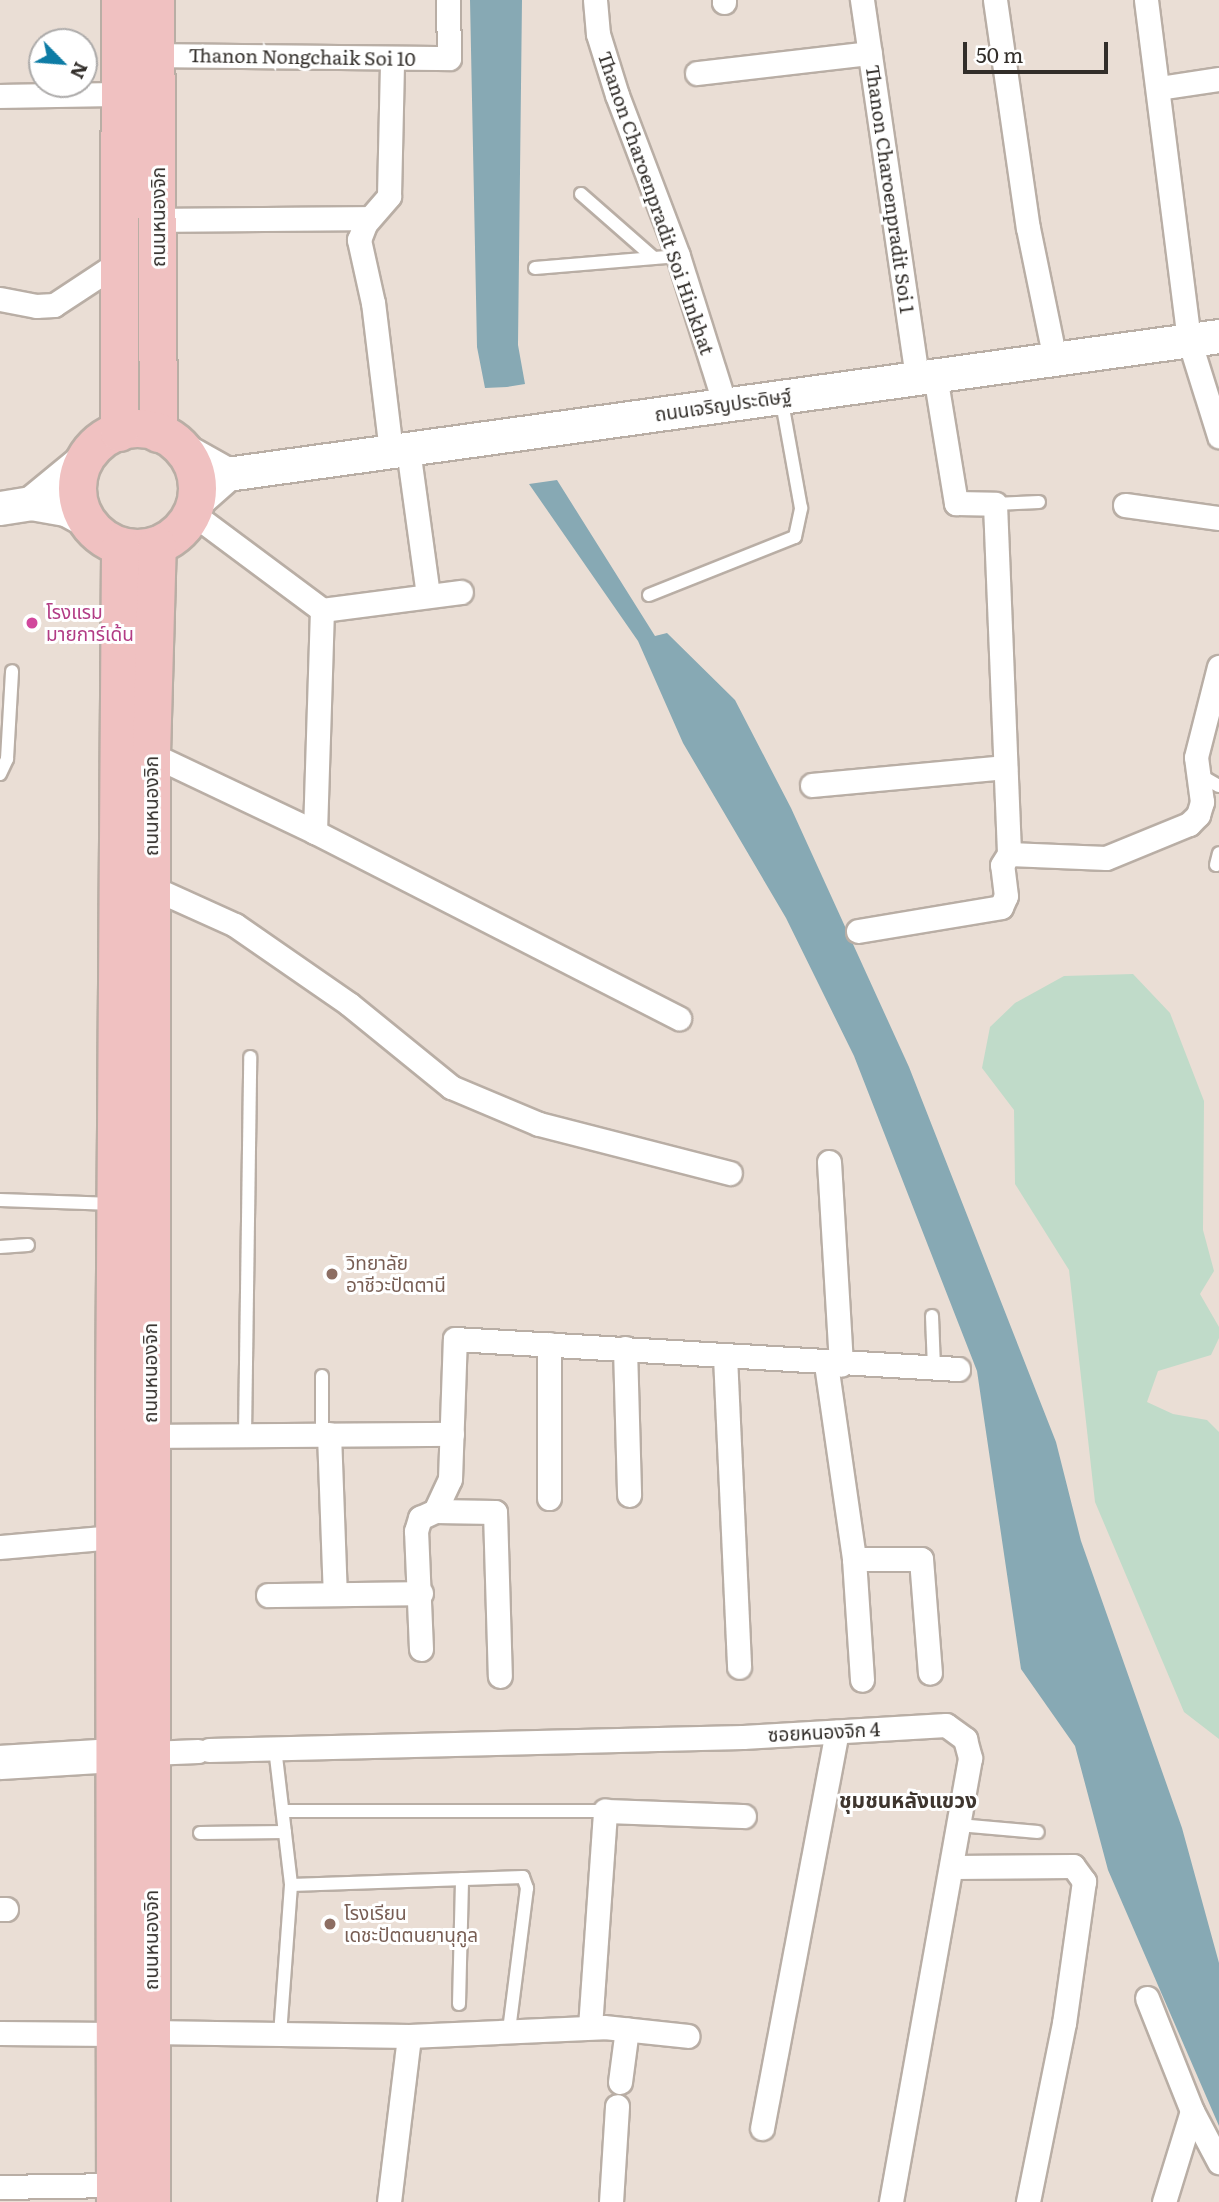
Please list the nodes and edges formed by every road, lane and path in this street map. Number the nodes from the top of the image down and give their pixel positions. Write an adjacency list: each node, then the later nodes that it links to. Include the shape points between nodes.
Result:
1 (120, 0): 14 (main road, ถนนหนองจิก)
2 (155, 0): 9 (main road, ถนนหนองจิก)
3 (448, 0): 10 (street, Thanon Nongchaik Soi 10, via 449,58)
4 (595, 0): 19 (street, Thanon Charoenpradit Soi Hinkhat, via 598,34 617,95)
5 (862, 0): 8 (street, Thanon Charoenpradit Soi 1)
6 (995, 0): 25 (street, via 1028,228)
7 (1146, 0): 13 (street)
8 (870, 53): 11 (street); 26 (street, Thanon Charoenpradit Soi 1)
9 (156, 55): 10 (street, Thanon Nongchaik Soi 10); 18 (main road, ถนนหนองจิก)
10 (392, 60): 17 (street, via 389,197)
11 (697, 73)
12 (1219, 79): 13 (street)
13 (1159, 88): 24 (street)
14 (119, 94): 15 (street); 21 (main road, ถนนหนองจิก)
15 (0, 96)
16 (581, 194): 20 (lane)
17 (369, 218): 18 (street); 32 (street, via 359,240)
18 (158, 220): 31 (main road, ถนนหนองจิก)
19 (678, 256): 20 (lane); 28 (street, Thanon Charoenpradit Soi Hinkhat)
20 (654, 258): 22 (lane)
21 (118, 263): 23 (street, via 54,305); 29 (main road, ถนนหนองจิก)
22 (535, 268)
23 (0, 299)
24 (1204, 338): 25 (main road, ถนนเจริญประดิษฐ์); 30 (street)
25 (1055, 359): 26 (main road, ถนนเจริญประดิษฐ์)
26 (926, 377): 27 (main road, ถนนเจริญประดิษฐ์); 37 (street, Thanon Charoenpradit Soi 1, via 956,503)
27 (780, 397): 28 (main road, ถนนเจริญประดิษฐ์); 46 (lane, via 801,508 795,537)
28 (725, 404): 32 (main road, ถนนเจริญประดิษฐ์)
29 (119, 432): 31 (main road, via 138,429); 33 (main road, via 93,447)
30 (1219, 436)
31 (170, 441): 34 (main road); 39 (main road, via 196,484)
32 (399, 450): 34 (main road, ถนนเจริญประดิษฐ์); 45 (street)
33 (87, 457): 36 (main road); 41 (main road, via 77,484)
34 (227, 474): 39 (main road)
35 (1039, 502): 37 (lane)
36 (15, 505): 41 (main road, via 66,509)
37 (995, 505): 51 (street)
38 (1125, 505): 40 (street)
39 (193, 508): 42 (main road, via 174,535); 47 (street)
40 (1219, 518)
41 (86, 520): 43 (main road, via 102,537)
42 (158, 545): 43 (main road); 50 (main road, ถนนหนองจิก)
43 (120, 546): 65 (main road, ถนนหนองจิก)
44 (461, 592): 45 (street)
45 (428, 595): 47 (street)
46 (649, 595)
47 (321, 610): 56 (street)
48 (1219, 667): 53 (street, via 1196,757)
49 (12, 671): 52 (lane, via 7,759)
50 (151, 754): 56 (street); 58 (main road, ถนนหนองจิก)
51 (1005, 767): 54 (street); 57 (street)
52 (0, 774)
53 (1198, 774): 55 (lane); 57 (street, via 1202,802 1189,824 1107,858)
54 (812, 785)
55 (1219, 786)
56 (315, 832): 60 (street)
57 (1009, 854): 59 (street, via 1002,865 1006,896 1001,908)
58 (151, 887): 63 (street, via 235,925 349,1004 452,1087 540,1124); 69 (main road, ถนนหนองจิก)
59 (858, 931)
60 (679, 1018)
61 (250, 1057): 78 (lane)
62 (829, 1162): 74 (street)
63 (730, 1173)
64 (0, 1200): 65 (lane)
65 (114, 1204): 68 (main road, ถนนหนองจิก)
66 (28, 1245): 67 (lane)
67 (0, 1247)
68 (114, 1303): 69 (main road); 85 (main road, ถนนหนองจิก)
69 (150, 1307): 81 (main road, ถนนหนองจิก)
70 (932, 1316): 75 (lane)
71 (549, 1344): 72 (street); 80 (street, via 455,1339); 83 (street)
72 (625, 1348): 73 (street); 82 (street)
73 (726, 1356): 74 (street); 92 (street)
74 (833, 1364): 75 (street); 87 (street)
75 (934, 1368): 76 (street)
76 (958, 1369)
77 (322, 1376): 79 (lane)
78 (245, 1434): 79 (street); 81 (street)
79 (325, 1434): 80 (street); 89 (street)
80 (452, 1434): 84 (street, via 450,1479)
81 (150, 1436): 98 (main road, ถนนหนองจิก)
82 (629, 1494)
83 (550, 1498)
84 (435, 1511): 88 (street, via 420,1518 415,1531); 94 (street, via 495,1511)
85 (114, 1537): 86 (street); 99 (main road, ถนนหนองจิก)
86 (0, 1547)
87 (854, 1559): 93 (street, via 921,1559); 95 (street)
88 (421, 1593): 89 (street); 91 (street)
89 (335, 1594): 90 (street)
90 (268, 1595)
91 (421, 1649)
92 (739, 1667)
93 (930, 1673)
94 (500, 1676)
95 (862, 1680)
96 (836, 1732): 97 (street, ซอยหนองจิก 4); 104 (street, ซอยหนองจิก 4, via 946,1725 965,1740 970,1758); 125 (street)
97 (275, 1748): 98 (street, ซอยหนองจิก 4); 101 (lane)
98 (150, 1752): 99 (main road); 116 (main road, ถนนหนองจิก)
99 (114, 1755): 100 (main road); 118 (main road, ถนนหนองจิก)
100 (0, 1762)
101 (283, 1811): 102 (lane); 105 (lane)
102 (605, 1811): 103 (street); 113 (street)
103 (744, 1816)
104 (959, 1825): 106 (lane); 108 (street, ซอยหนองจิก 4)
105 (285, 1832): 107 (lane); 110 (lane)
106 (1038, 1832)
107 (200, 1833)
108 (953, 1867): 132 (street, ซอยหนองจิก 4); 133 (street, via 1073,1866 1084,1881 1064,2023)
109 (462, 1879): 110 (lane); 112 (lane); 115 (lane, via 523,1877 527,1888)
110 (291, 1885): 119 (lane)
111 (1147, 1998): 124 (street)
112 (458, 2004)
113 (590, 2027): 114 (street); 115 (street)
114 (627, 2029): 121 (street); 122 (street)
115 (509, 2031): 120 (street)
116 (151, 2032): 119 (street); 129 (main road, ถนนหนองจิก)
117 (0, 2033): 118 (street)
118 (114, 2034): 128 (main road, ถนนหนองจิก)
119 (280, 2034): 120 (street)
120 (410, 2036): 130 (street)
121 (688, 2036)
122 (620, 2082)
123 (617, 2106): 131 (street)
124 (1192, 2111): 126 (street); 134 (street)
125 (762, 2128)
126 (1219, 2162)
127 (0, 2187): 128 (street)
128 (115, 2194)
129 (150, 2202)
130 (389, 2202)
131 (611, 2202)
132 (891, 2202)
133 (1028, 2202)
134 (1164, 2202)

